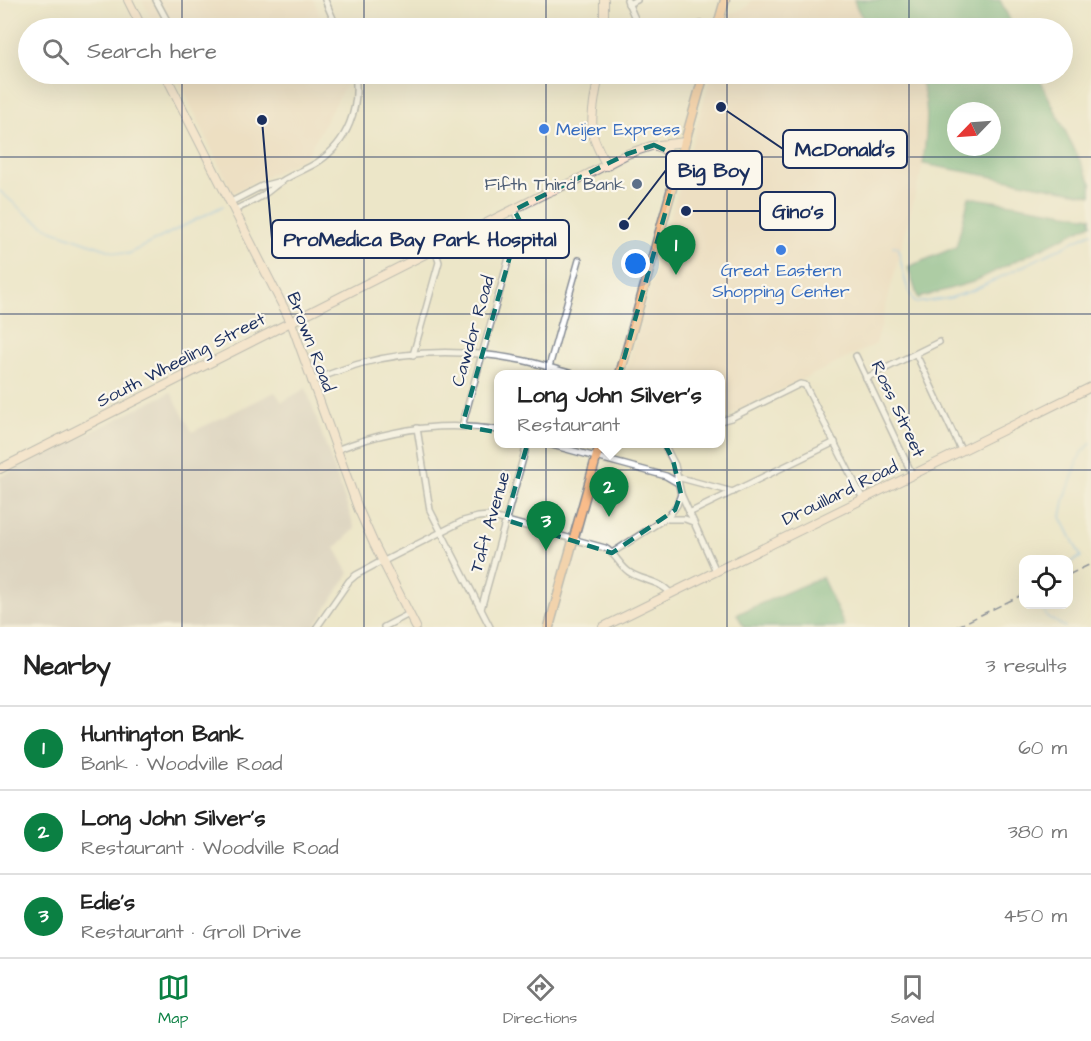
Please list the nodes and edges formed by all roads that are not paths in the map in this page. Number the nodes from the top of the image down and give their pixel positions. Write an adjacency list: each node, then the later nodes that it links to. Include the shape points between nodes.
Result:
1 (128, 0): 8 (street)
2 (156, 0): 9 (street)
3 (325, 0): 10 (street)
4 (604, 0): 11 (street)
5 (637, 0): 7 (street)
6 (725, 0): 13 (main road)
7 (628, 2): 12 (street)
8 (137, 18)
9 (166, 18)
10 (333, 18)
11 (604, 18)
12 (635, 18)
13 (720, 18)
14 (172, 84): 23 (street, Brown Road)
15 (356, 84): 22 (street, via 355,108 342,139 320,161)
16 (598, 84): 20 (street, via 593,133)
17 (701, 84): 18 (main road)
18 (685, 142): 19 (street, South Wheeling Street); 21 (main road)
19 (654, 145): 20 (street, South Wheeling Street); 21 (street, via 669,153)
20 (607, 166): 24 (street, South Wheeling Street)
21 (677, 171): 35 (main road)
22 (281, 181): 23 (street, via 261,196); 23 (street, via 262,186)
23 (233, 206): 27 (street, Brown Road)
24 (514, 210): 25 (street, South Wheeling Street); 29 (street, Cawdor Road, via 519,222)
25 (435, 250): 27 (street, South Wheeling Street); 31 (street, via 439,262)
26 (579, 260): 33 (street)
27 (291, 322): 37 (street, Brown Road); 51 (street, South Wheeling Street)
28 (939, 342): 30 (street)
29 (482, 354): 31 (street); 33 (street); 40 (street, Cawdor Road)
30 (916, 354): 36 (street); 49 (street)
31 (413, 355): 37 (street, via 362,364)
32 (856, 356): 36 (street, Ross Street)
33 (549, 368): 34 (street)
34 (556, 370)
35 (621, 370)
36 (866, 378): 52 (street, Ross Street)
37 (311, 381): 48 (street, Brown Road)
38 (1091, 387): 49 (street, Drouillard Road)
39 (725, 420): 43 (street, via 803,384)
40 (462, 426): 41 (street); 42 (street)
41 (417, 428): 48 (street, via 376,436); 61 (street, via 430,507)
42 (494, 430)
43 (835, 442): 54 (street); 56 (street)
44 (526, 448): 59 (street, Taft Avenue)
45 (563, 448): 50 (street)
46 (599, 448): 50 (main road)
47 (666, 448): 53 (street)
48 (336, 450): 64 (street, Brown Road)
49 (961, 450): 52 (street, Drouillard Road)
50 (596, 457): 53 (street); 62 (main road)
51 (0, 469)
52 (912, 474): 56 (street, Drouillard Road)
53 (677, 480): 54 (street); 55 (street)
54 (733, 492): 57 (street)
55 (681, 494): 57 (street); 58 (street, via 675,510)
56 (863, 499): 65 (street, Drouillard Road)
57 (689, 513): 60 (street)
58 (665, 519): 60 (street); 63 (street)
59 (506, 520): 61 (street, via 478,517); 62 (street); 67 (street, Taft Avenue)
60 (694, 522): 65 (street)
61 (442, 532): 64 (street); 67 (street)
62 (573, 539): 63 (street); 73 (main road)
63 (612, 553): 66 (street, via 635,576 662,586)
64 (382, 562): 68 (street, Brown Road); 69 (street, via 349,581)
65 (716, 571): 66 (street, Drouillard Road)
66 (671, 594): 74 (street, Drouillard Road)
67 (481, 609): 72 (street)
68 (409, 614): 70 (street); 71 (street, Brown Road)
69 (317, 627)
70 (384, 627)
71 (416, 627)
72 (490, 627)
73 (549, 627)
74 (603, 627)

